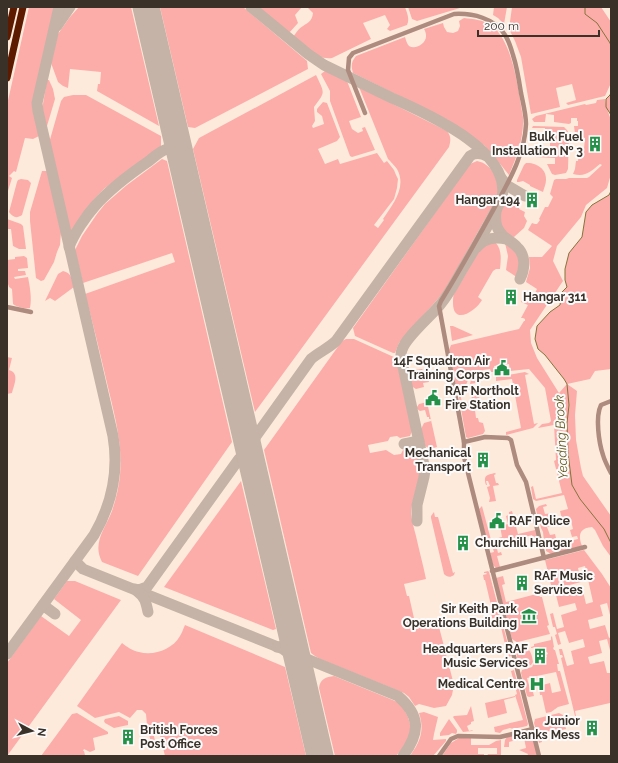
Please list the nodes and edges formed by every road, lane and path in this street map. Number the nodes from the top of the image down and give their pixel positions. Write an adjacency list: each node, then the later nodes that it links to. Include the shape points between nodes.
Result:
1 (14, 7): 3 (highway)
2 (23, 7): 4 (highway)
3 (7, 37)
4 (7, 78)
5 (365, 113): 9 (street, via 348,70 349,58 353,53 454,14 472,14 484,18 505,35 516,65 524,106 526,124 520,156 511,177 440,304)
6 (7, 307): 7 (street)
7 (31, 312)
8 (611, 401): 10 (street, via 601,405 598,414 603,456)
9 (464, 442): 12 (street, via 485,437 511,440 517,464 526,482); 13 (street, via 464,457)
10 (611, 473)
11 (585, 547): 12 (street)
12 (544, 558): 13 (street)
13 (492, 571): 14 (street)
14 (533, 729): 15 (street, via 500,738 458,736 451,739); 16 (street)
15 (439, 756)
16 (539, 756)

